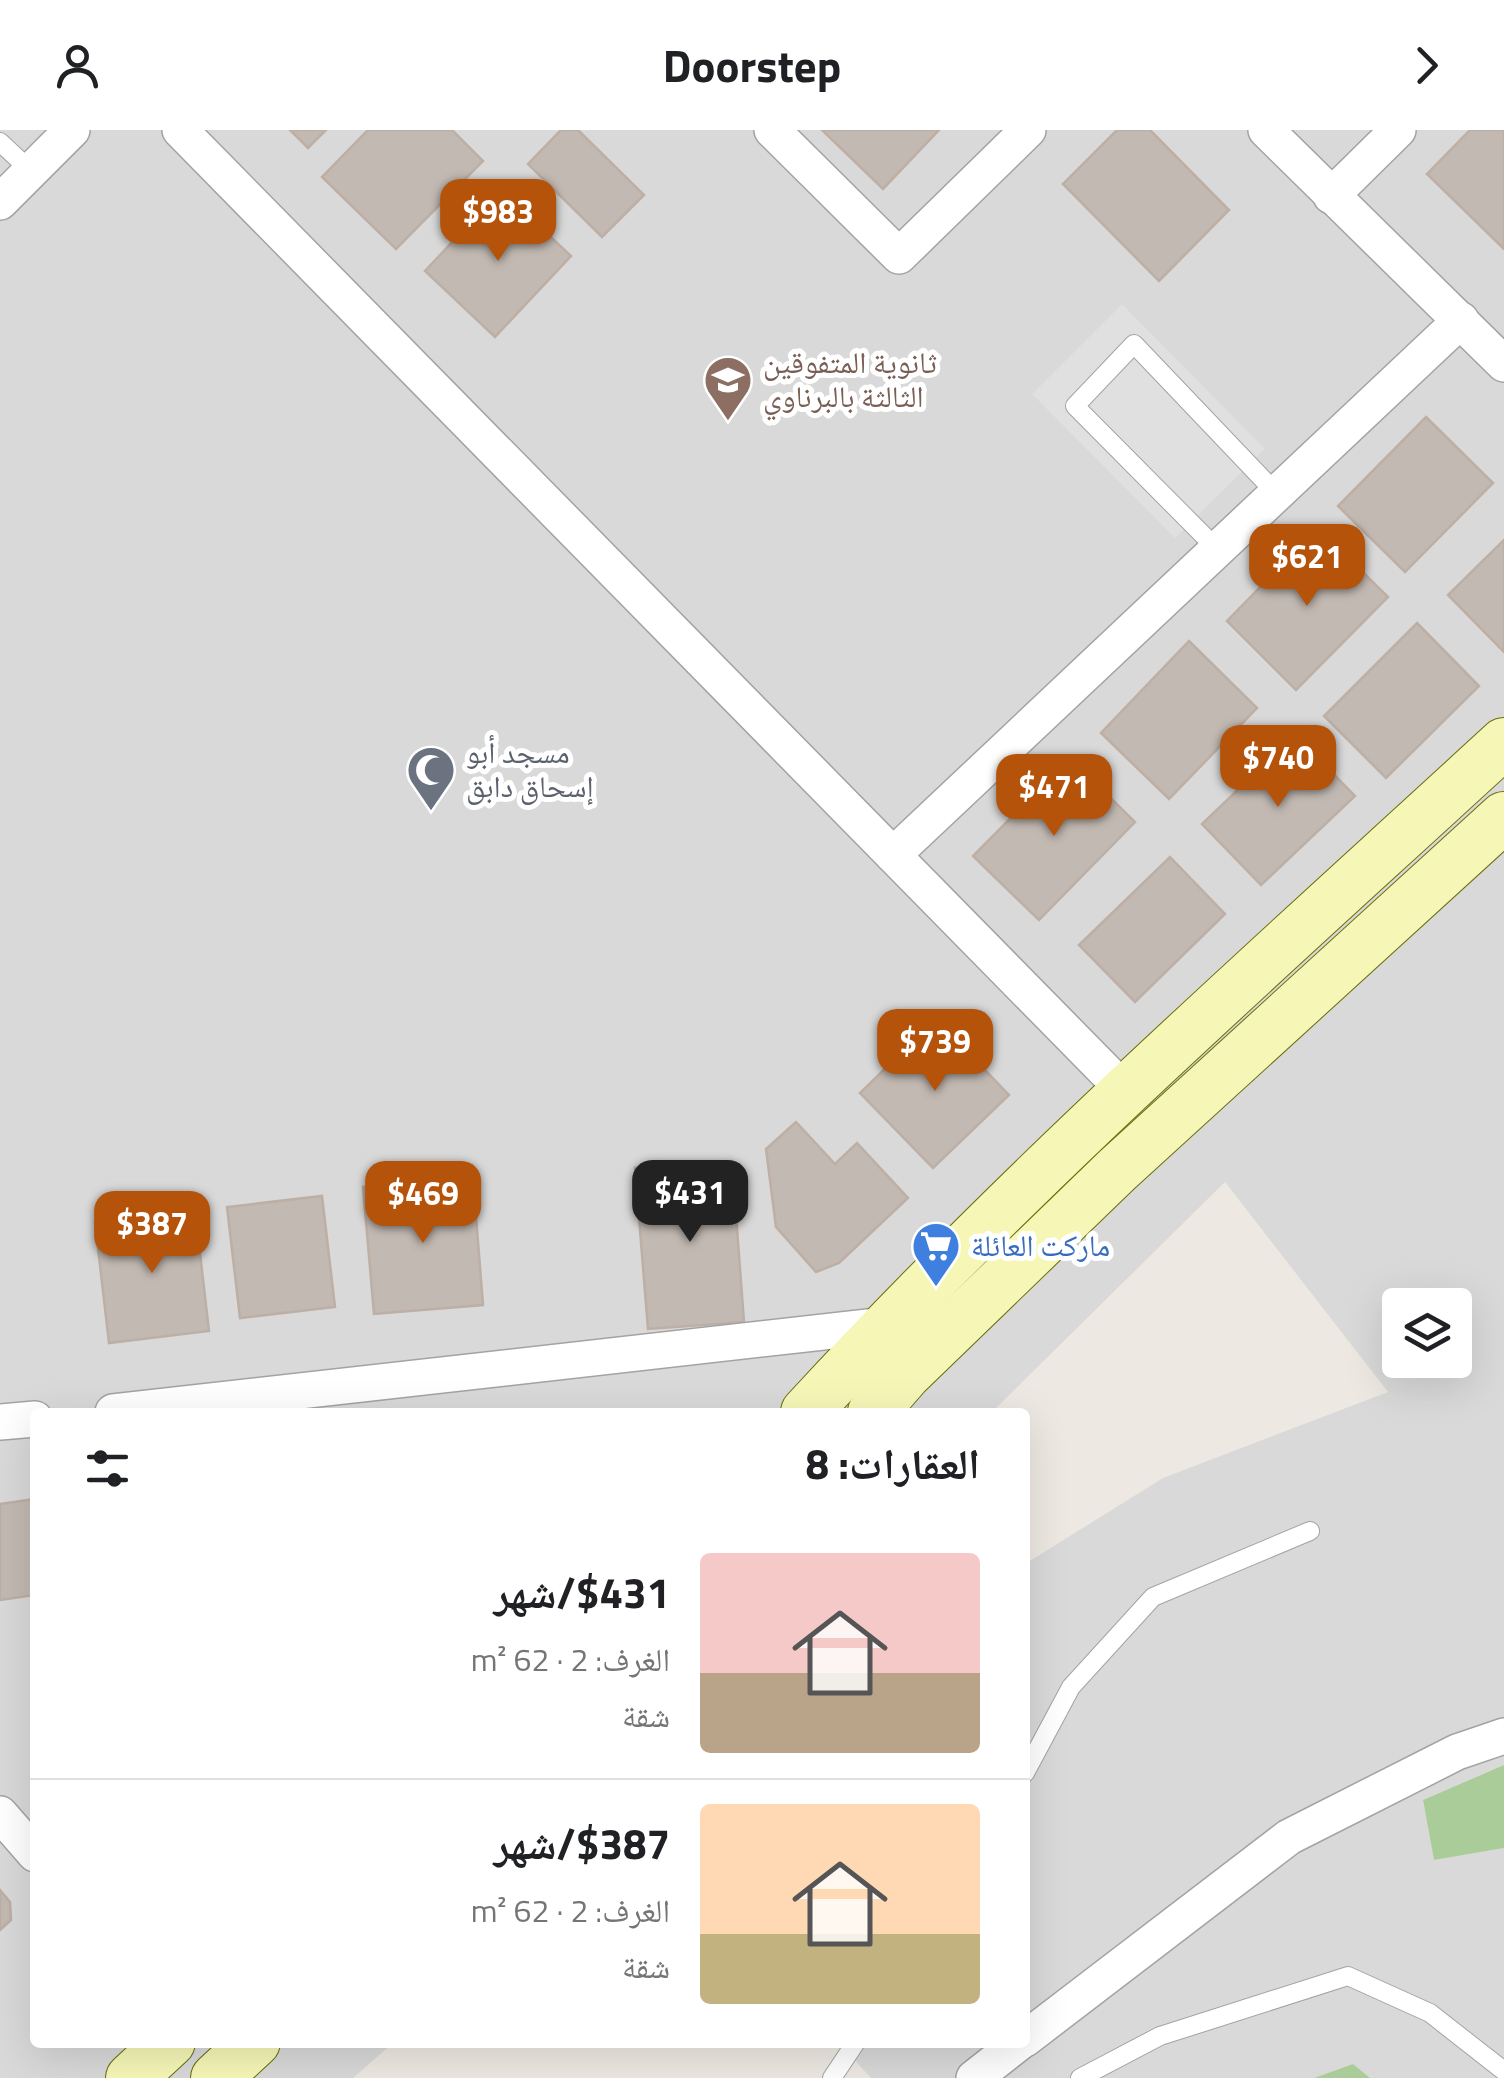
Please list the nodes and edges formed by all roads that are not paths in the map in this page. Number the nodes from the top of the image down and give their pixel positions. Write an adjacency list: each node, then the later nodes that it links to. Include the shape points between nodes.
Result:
1 (72, 130): 8 (street)
2 (180, 130): 17 (street)
3 (772, 130): 4 (street, via 898,256)
4 (1028, 130)
5 (1266, 130): 9 (street)
6 (1398, 130): 9 (street)
7 (0, 142): 8 (lane)
8 (30, 171): 10 (street)
9 (1331, 196): 11 (street)
10 (0, 202)
11 (1461, 320): 12 (street); 13 (street)
12 (1504, 364)
13 (1277, 494): 14 (street); 14 (lane, via 1134,344 1075,406)
14 (1218, 550): 17 (street)
15 (1504, 743): 18 (main road)
16 (1504, 817): 22 (main road, via 1117,1170)
17 (893, 856): 18 (street)
18 (1126, 1091): 19 (main road)
19 (886, 1325): 20 (street); 21 (main road)
20 (149, 1408)
21 (810, 1408)
22 (876, 1408)
23 (30, 1419): 24 (street)
24 (0, 1422)
25 (1310, 1531): 27 (lane, via 1153,1597 1070,1687)
26 (1504, 1736): 30 (street, via 1457,1752 1289,1837)
27 (1030, 1763)
28 (0, 1814): 29 (street)
29 (30, 1848)
30 (1030, 2036)
31 (164, 2048): 36 (main road)
32 (248, 2048): 37 (main road)
33 (852, 2048): 38 (lane)
34 (1014, 2048): 39 (street)
35 (1504, 2071): 40 (lane, via 1430,2013 1348,1976 1160,2036)
36 (131, 2078)
37 (216, 2078)
38 (832, 2078)
39 (974, 2078)
40 (1080, 2078)

